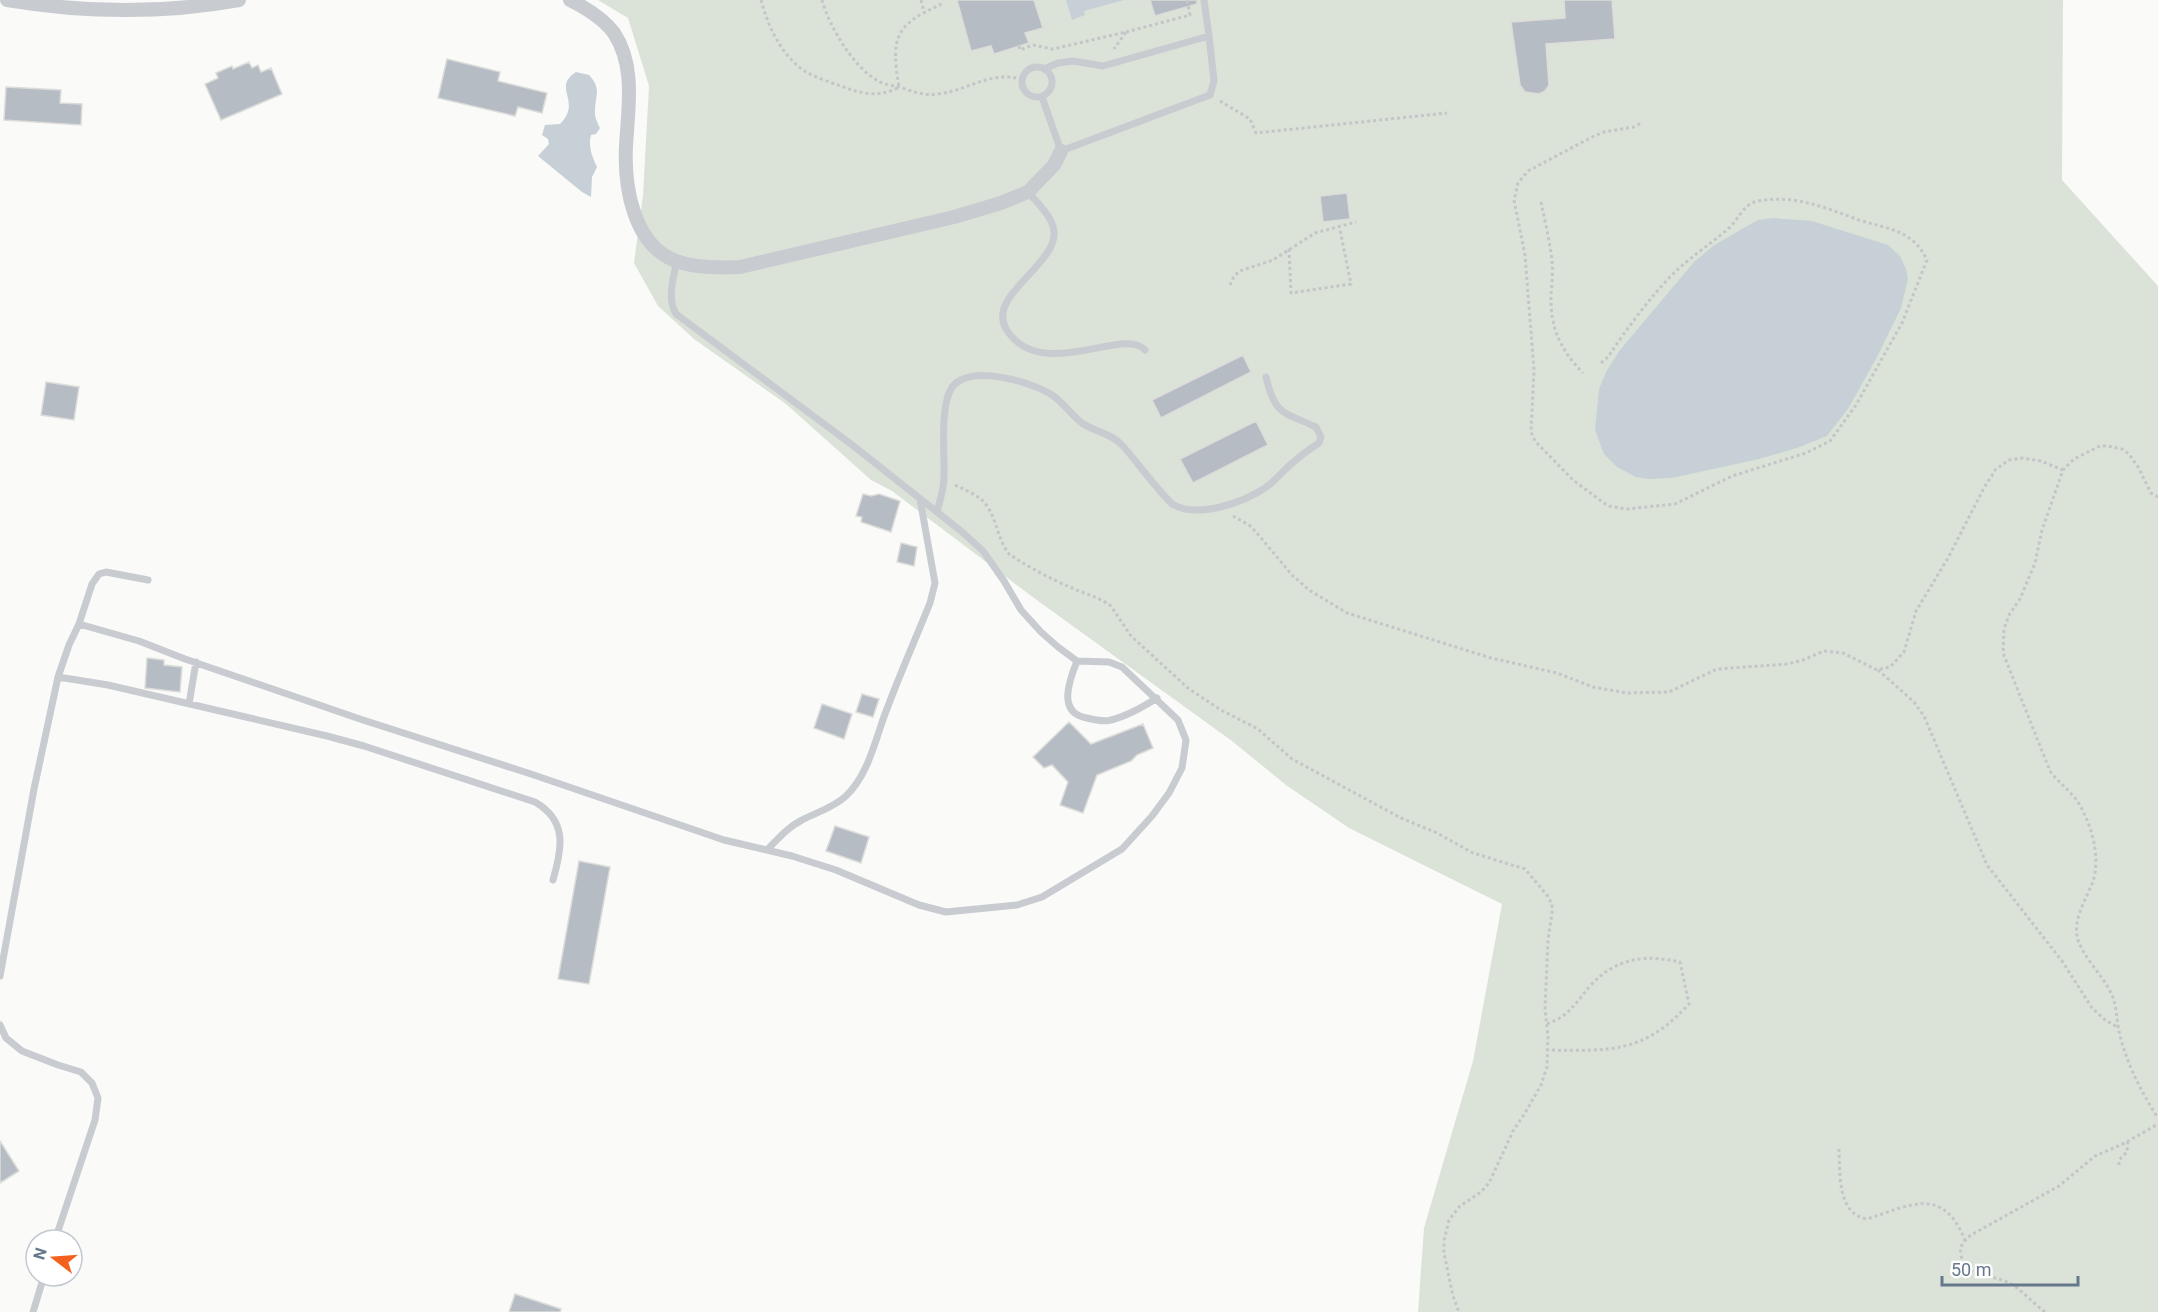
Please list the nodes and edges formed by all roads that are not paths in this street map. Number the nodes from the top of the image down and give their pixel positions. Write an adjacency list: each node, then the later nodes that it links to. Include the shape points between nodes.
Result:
1 (7, 0): 2 (street, via 54,8 107,10 175,10)
2 (239, 0)
3 (570, 0): 10 (street, via 598,16 620,48 629,84 626,172 634,210 650,242)
4 (1204, 0): 5 (lane)
5 (1209, 36): 6 (lane, via 1103,66 1073,61); 8 (lane, via 1214,81 1210,95)
6 (1044, 69): 7 (lane, via 1053,84); 7 (lane, via 1031,69 1023,79 1023,88 1029,95)
7 (1042, 97): 8 (lane)
8 (1060, 151): 9 (street, via 1054,165)
9 (1029, 192): 10 (street, via 954,218 740,267); 11 (lane, via 1052,223 1054,240 1041,262 1010,295 1002,313 1008,332 1031,349 1058,355 1136,344)
10 (677, 261): 13 (lane, via 672,293 676,314)
11 (1145, 350)
12 (1266, 377): 14 (lane, via 1278,409 1316,427 1319,443 1264,489 1217,507 1192,511 1168,501 1122,444 1083,424 1047,392 991,376 965,378 952,387 946,404 944,483)
13 (920, 499): 14 (lane); 22 (lane, via 935,583 875,748 848,794 800,821)
14 (937, 512): 17 (lane, via 982,551 1021,610 1041,632)
15 (148, 580): 16 (lane, via 99,574)
16 (79, 624): 18 (lane, via 139,640); 19 (lane)
17 (1077, 661): 20 (lane, via 1102,661 1122,667); 20 (lane, via 1067,701 1069,708 1082,717 1111,720)
18 (196, 662): 21 (lane); 22 (lane, via 724,840)
19 (58, 677): 21 (lane); 24 (lane)
20 (1157, 698): 22 (lane, via 1178,720 1186,740 1182,768 1169,793 1122,849 1042,897 1017,904 946,912 919,906 836,870)
21 (189, 704): 23 (lane, via 364,746 535,802 556,823 561,837)
22 (767, 850)
23 (553, 880)
24 (0, 976)
25 (0, 1024): 26 (lane, via 6,1038 22,1051 81,1071 98,1098 95,1120)
26 (60, 1228)
27 (40, 1288): 28 (lane)
28 (33, 1312)

